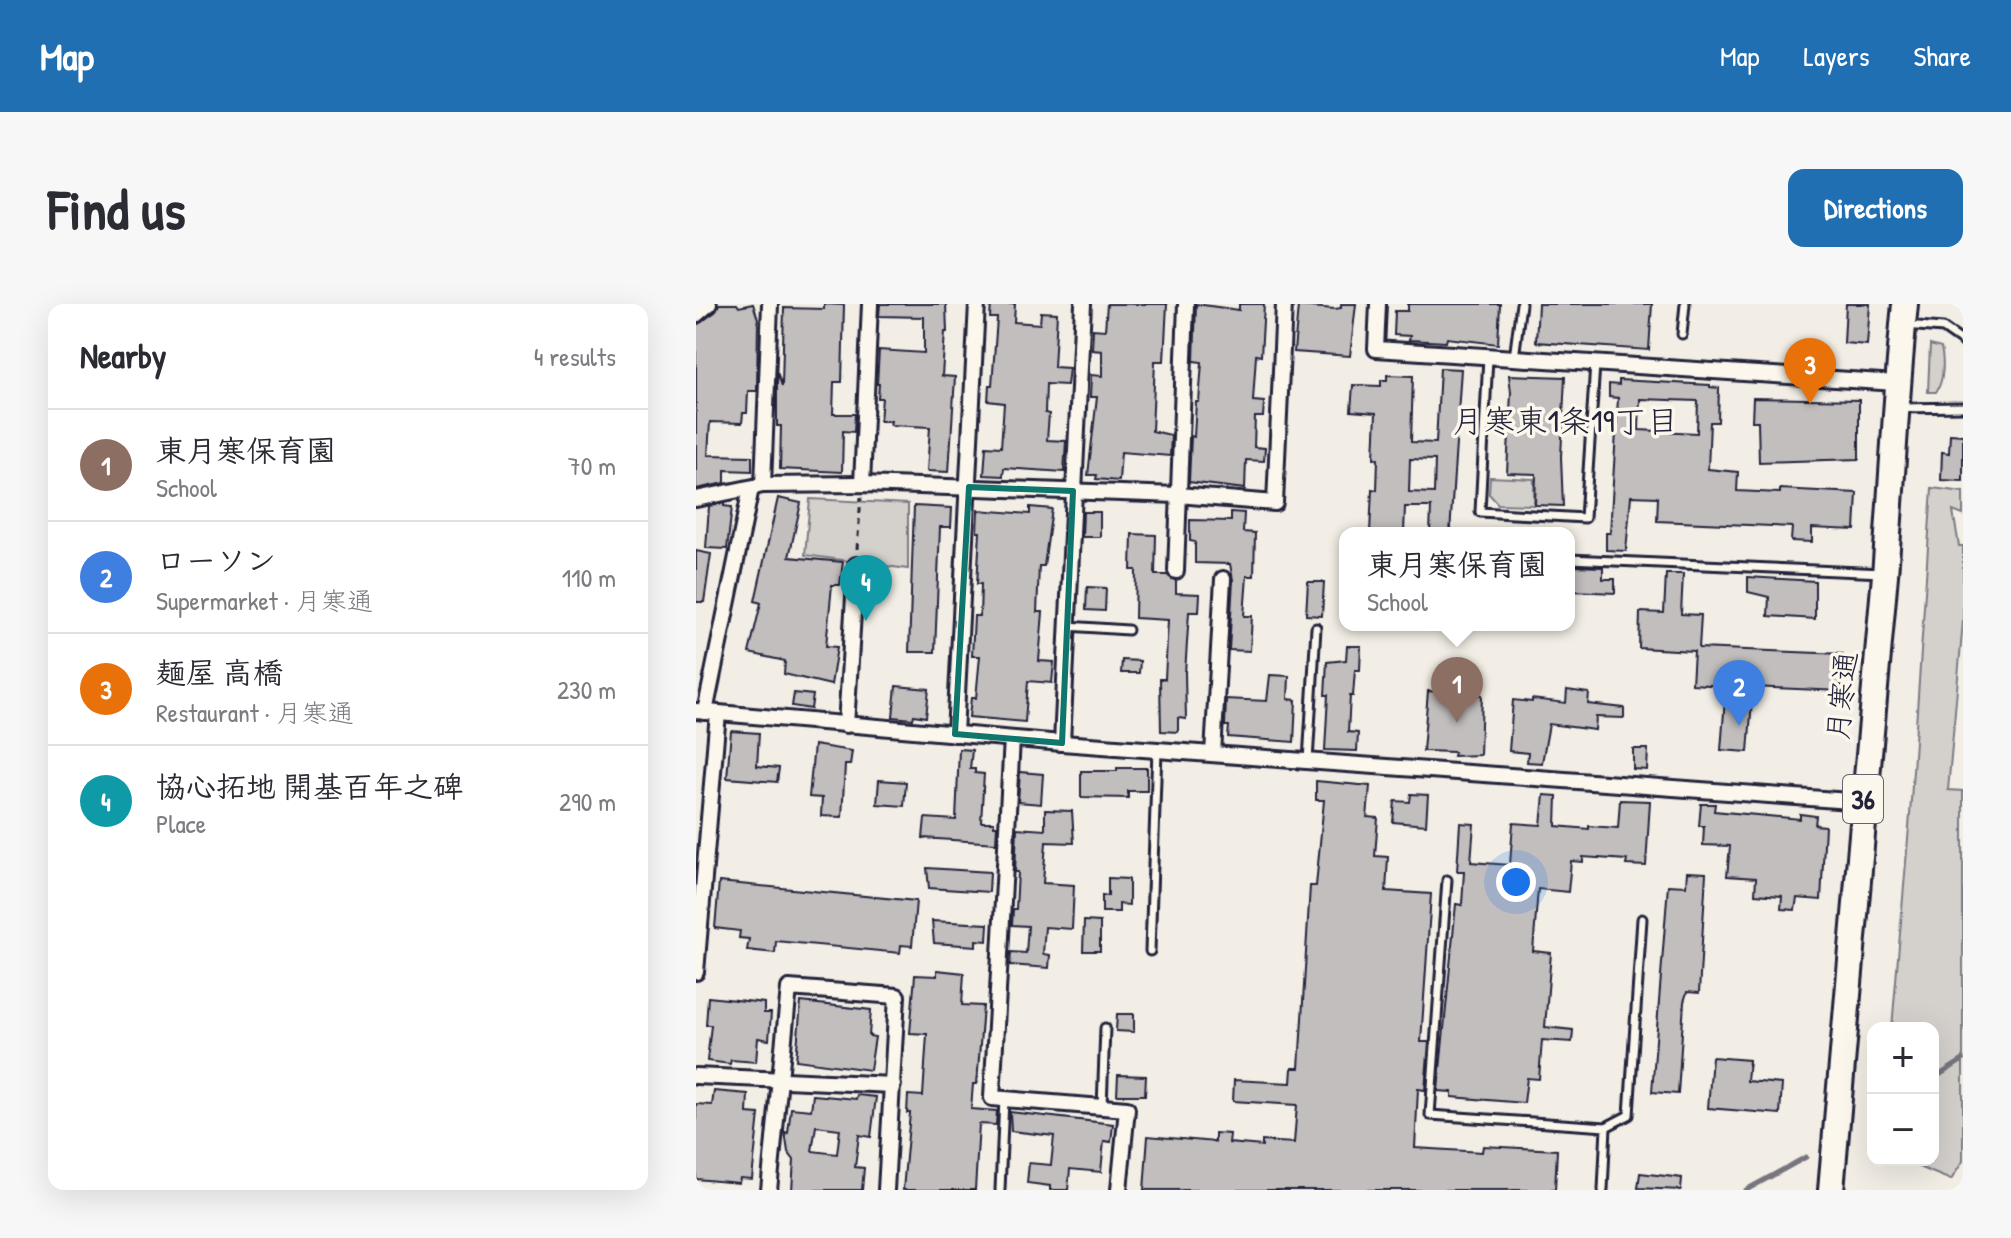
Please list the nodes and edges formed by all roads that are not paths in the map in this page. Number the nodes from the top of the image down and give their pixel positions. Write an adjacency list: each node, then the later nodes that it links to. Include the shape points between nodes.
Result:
1 (709, 304): 12 (street)
2 (770, 304): 22 (street)
3 (870, 304): 21 (street)
4 (977, 304): 23 (street)
5 (1083, 304): 24 (street)
6 (1186, 304): 25 (street)
7 (1284, 304): 25 (street, via 1275,503)
8 (1378, 304): 15 (street, via 1376,349)
9 (1521, 304): 16 (lane)
10 (1685, 304): 13 (lane)
11 (1904, 314): 14 (lane, via 1943,328); 18 (highway, 月寒通 / 36)
12 (696, 315)
13 (1682, 334)
14 (1963, 342)
15 (1488, 357): 16 (street); 17 (lane, via 1480,512 1585,518)
16 (1514, 358): 17 (street)
17 (1595, 364): 18 (street)
18 (1897, 383): 19 (highway, 月寒通 / 36)
19 (1895, 407): 20 (lane); 30 (highway, 月寒通 / 36)
20 (1963, 407)
21 (862, 484): 22 (street); 23 (street)
22 (757, 486): 26 (street); 35 (street)
23 (969, 487): 24 (street); 37 (street)
24 (1073, 491): 25 (street); 32 (street)
25 (1178, 495): 29 (street)
26 (696, 499)
27 (1575, 559): 30 (lane)
28 (856, 565): 36 (street)
29 (1176, 571)
30 (1885, 573): 43 (highway, 月寒通 / 36)
31 (1223, 579): 41 (street)
32 (1067, 626): 34 (lane); 39 (street)
33 (1316, 628): 42 (lane)
34 (1128, 630)
35 (706, 712): 36 (street); 47 (street)
36 (846, 725): 37 (street)
37 (955, 734): 38 (street)
38 (1012, 739): 39 (street); 52 (street, via 992,1098)
39 (1062, 743): 40 (street)
40 (1157, 750): 41 (street); 46 (lane)
41 (1213, 754): 42 (street)
42 (1308, 761): 43 (street)
43 (1863, 802): 60 (highway, 月寒通 / 36)
44 (1447, 880): 54 (lane, via 1430,1115)
45 (1642, 919): 54 (lane, via 1629,1115)
46 (1150, 951)
47 (696, 972)
48 (1105, 1028): 53 (lane)
49 (696, 1076): 50 (street)
50 (780, 1080): 51 (street); 51 (street, via 789,988 897,996); 55 (street)
51 (893, 1085): 56 (street)
52 (1004, 1099): 53 (street); 57 (lane)
53 (1102, 1107): 58 (street, via 1127,1109)
54 (1606, 1127): 59 (lane)
55 (769, 1190)
56 (886, 1190)
57 (1000, 1190)
58 (1119, 1190)
59 (1603, 1190)
60 (1831, 1190)

